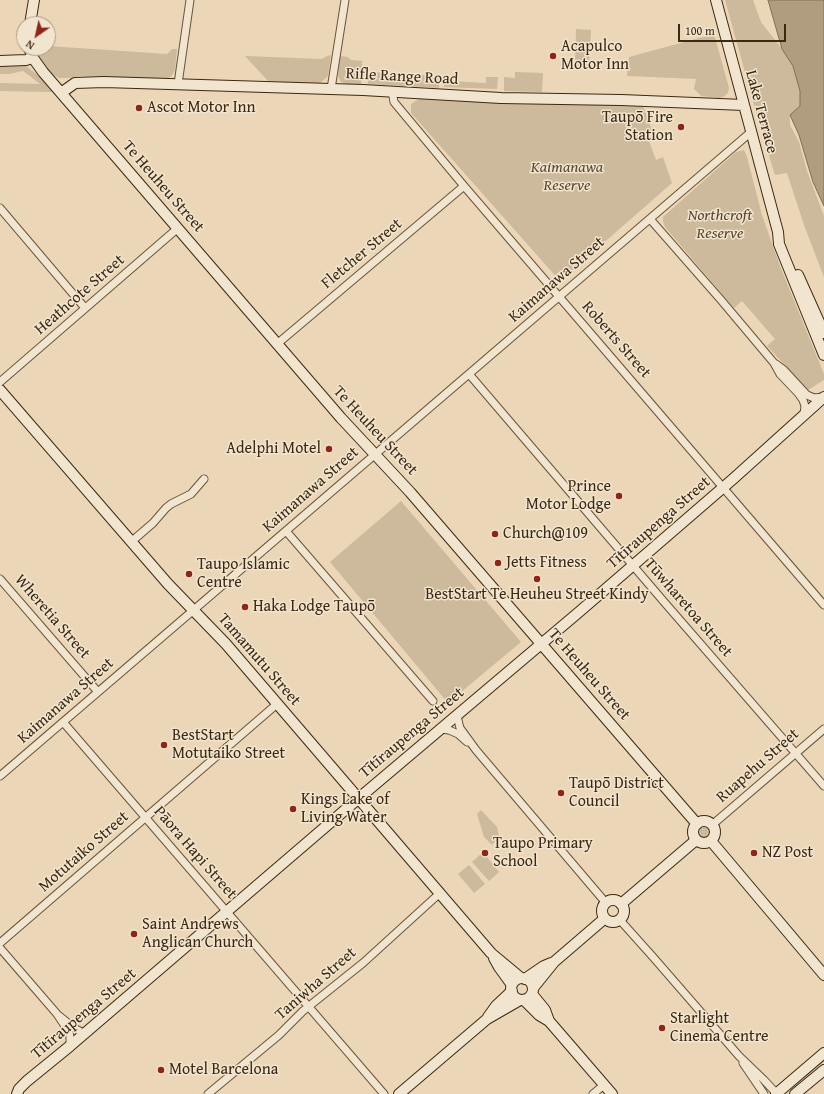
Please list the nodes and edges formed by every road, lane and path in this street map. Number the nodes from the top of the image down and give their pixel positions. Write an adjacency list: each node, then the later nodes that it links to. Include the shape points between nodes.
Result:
1 (34, 0): 5 (street)
2 (190, 0): 9 (street)
3 (344, 0): 10 (street)
4 (716, 0): 13 (street, Lake Terrace)
5 (31, 16)
6 (29, 56): 8 (street, via 26,60)
7 (33, 56): 12 (street, Te Heuheu Street)
8 (0, 60)
9 (178, 84): 10 (street, Rifle Range Road); 12 (street, Rifle Range Road, via 83,82 75,83)
10 (331, 89): 11 (street, Rifle Range Road)
11 (392, 91): 13 (street, Rifle Range Road, via 501,98); 15 (street, Roberts Street, via 394,102)
12 (61, 93): 18 (street, Te Heuheu Street)
13 (744, 105): 14 (street, Lake Terrace)
14 (751, 132): 17 (street, Kaimanawa Street); 19 (street, Lake Terrace)
15 (464, 186): 20 (street, Roberts Street); 24 (street, Fletcher Street)
16 (0, 208): 21 (street)
17 (650, 219): 20 (street, Kaimanawa Street); 27 (street)
18 (178, 228): 21 (street, Heathcote Street); 24 (street, Te Heuheu Street)
19 (778, 232): 22 (street, Lake Terrace, via 779,244); 23 (street, Lake Terrace)
20 (560, 296): 28 (street, Kaimanawa Street); 36 (street, Roberts Street)
21 (86, 308): 29 (street, Heathcote Street)
22 (809, 319): 25 (street, Lake Terrace); 26 (street, Lake Terrace)
23 (824, 333)
24 (278, 344): 34 (street, Te Heuheu Street)
25 (824, 344)
26 (824, 355)
27 (774, 363): 31 (street, via 807,395); 32 (street, via 780,374 803,400)
28 (469, 374): 34 (street, Kaimanawa Street); 39 (street, Tūwharetoa Street)
29 (0, 382)
30 (0, 390): 38 (street, Tamamutu Street)
31 (824, 400): 32 (street, Tītīraupenga Street); 33 (street, Tītīraupenga Street, via 803,421)
32 (804, 414): 33 (street, Tītīraupenga Street)
33 (792, 427): 36 (street, Tītīraupenga Street)
34 (374, 454): 37 (street, Kaimanawa Street); 43 (street, Te Heuheu Street)
35 (204, 479): 38 (street, via 191,494 166,508)
36 (723, 487): 39 (street, Tītīraupenga Street); 41 (street, Roberts Street)
37 (286, 530): 42 (street, Kaimanawa Street); 45 (street)
38 (131, 542): 42 (street, Tamamutu Street)
39 (633, 565): 43 (street, Tītīraupenga Street); 52 (street, Tūwharetoa Street)
40 (0, 579): 44 (street, Wheretia Street)
41 (824, 605)
42 (193, 610): 44 (street, Kaimanawa Street); 46 (street, Tamamutu Street)
43 (542, 643): 47 (street, Tītīraupenga Street); 57 (street, Te Heuheu Street)
44 (98, 692): 48 (street, Kaimanawa Street)
45 (433, 701)
46 (277, 704): 55 (street, Tamamutu Street); 56 (street, Motutaiko Street)
47 (457, 716): 49 (street, Tītīraupenga Street); 51 (street, via 460,728)
48 (63, 722): 53 (street, Kaimanawa Street); 56 (street, Pāora Hapi Street)
49 (441, 729): 51 (street, via 458,734); 55 (street, Tītīraupenga Street)
50 (824, 729): 52 (street, Ruapehu Street)
51 (476, 750): 62 (street)
52 (796, 754): 54 (street, Tūwharetoa Street); 58 (street, Ruapehu Street)
53 (0, 776)
54 (824, 786)
55 (359, 798): 61 (street, Tamamutu Street); 64 (street, Tītīraupenga Street)
56 (145, 817): 64 (street, Pāora Hapi Street); 67 (street, Motutaiko Street)
57 (697, 824): 58 (street, via 703,821); 59 (street, via 693,830)
58 (712, 825): 60 (street, via 715,832)
59 (696, 840): 60 (street, via 705,844); 63 (street)
60 (711, 841): 71 (street)
61 (440, 893): 69 (street, Tamamutu Street); 75 (street, Taniwha Street)
62 (606, 903): 63 (street, via 615,900); 65 (street, via 602,912)
63 (621, 904): 66 (street, via 623,913)
64 (227, 911): 75 (street, Pāora Hapi Street); 78 (street, Tītīraupenga Street)
65 (604, 918): 66 (street, via 613,922); 70 (street)
66 (620, 920): 81 (street)
67 (0, 943)
68 (0, 948): 76 (street)
69 (491, 953): 72 (street, Tamamutu Street); 73 (street, Tamamutu Street)
70 (554, 962): 72 (street); 74 (street)
71 (824, 975)
72 (523, 979): 73 (street, via 514,982); 74 (street, via 530,982)
73 (512, 988): 74 (street, via 514,997); 77 (street)
74 (527, 995): 77 (street); 83 (street, via 545,1010 549,1021)
75 (309, 1007): 85 (street, Taniwha Street); 86 (street, Pāora Hapi Street)
76 (57, 1014): 78 (street); 79 (street, via 68,1032)
77 (487, 1019): 87 (street)
78 (85, 1034): 79 (street, Tītīraupenga Street)
79 (70, 1046): 84 (street, Tītīraupenga Street, via 24,1083)
80 (824, 1053): 91 (street)
81 (739, 1056): 90 (street); 91 (street)
82 (824, 1070): 92 (street)
83 (604, 1085): 88 (street); 89 (street)
84 (17, 1094)
85 (208, 1094)
86 (384, 1094)
87 (399, 1094)
88 (593, 1094)
89 (612, 1094)
90 (764, 1094)
91 (777, 1094)
92 (795, 1094)

